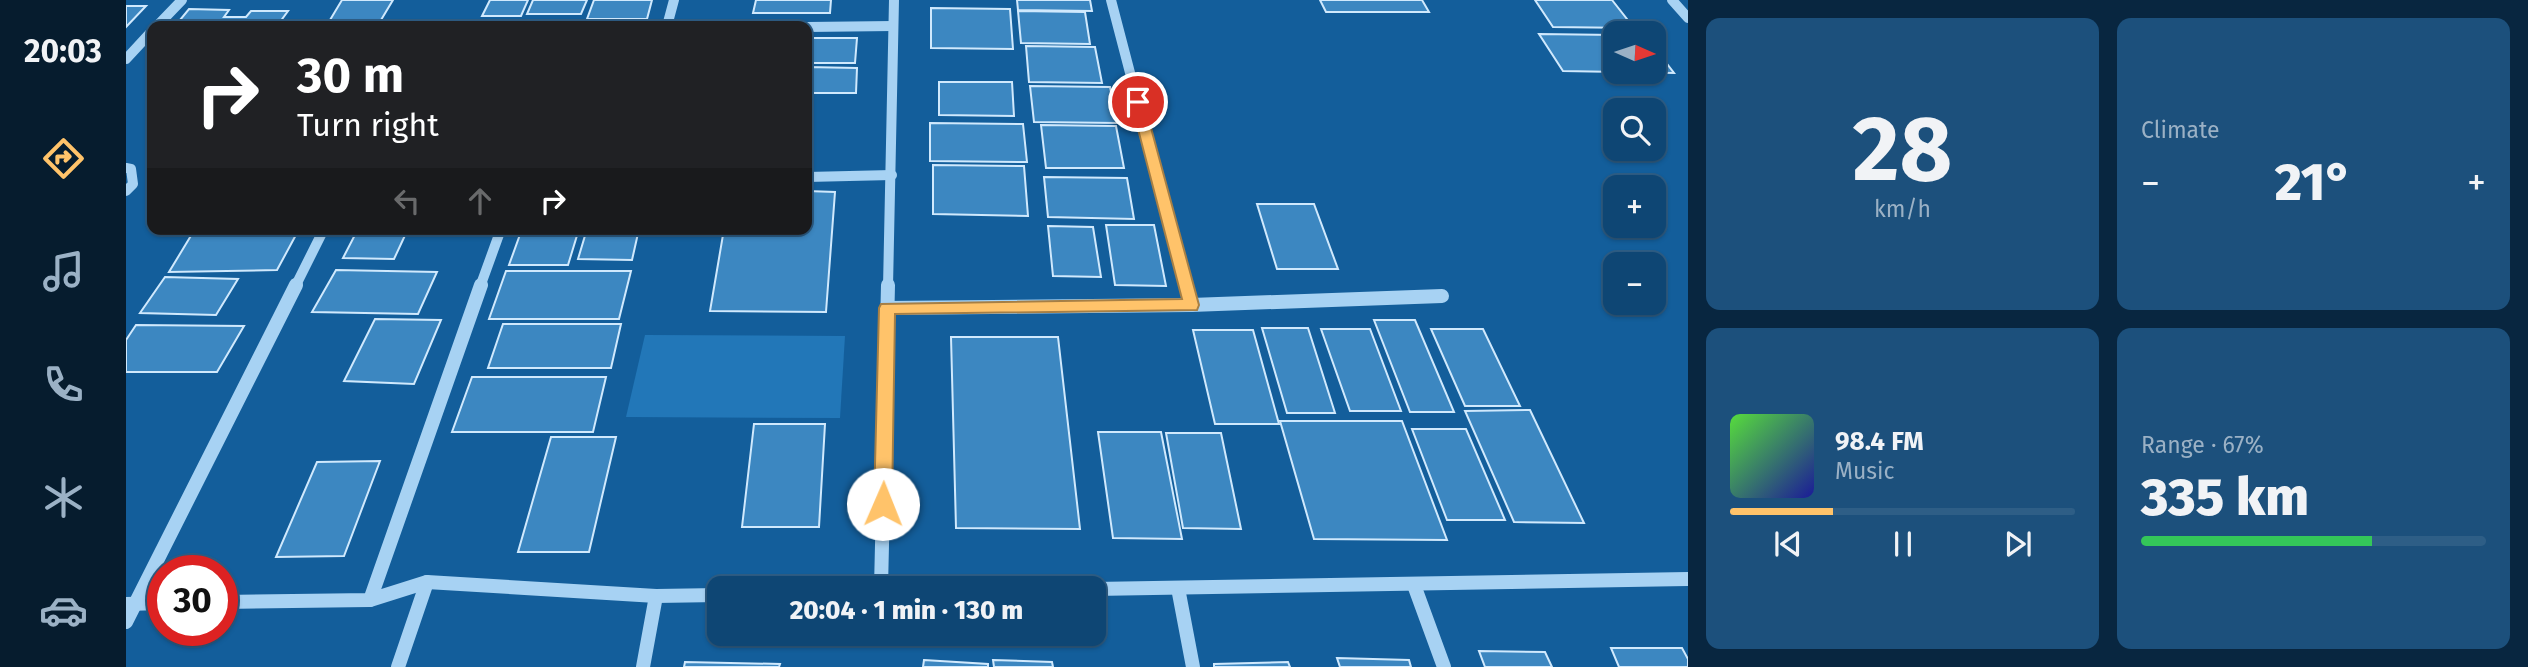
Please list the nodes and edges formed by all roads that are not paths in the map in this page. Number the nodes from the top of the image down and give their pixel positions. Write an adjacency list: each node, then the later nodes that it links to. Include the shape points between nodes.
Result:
1 (182, 0): 7 (street)
2 (674, 0): 8 (street)
3 (894, 0): 9 (street)
4 (1111, 0): 20 (street)
5 (1672, 0): 6 (street)
6 (1688, 18)
7 (162, 21)
8 (668, 21)
9 (893, 26): 10 (street); 14 (street)
10 (812, 27)
11 (147, 37): 12 (street)
12 (126, 60)
13 (126, 168): 16 (street, via 131,169 133,184)
14 (892, 175): 15 (street); 21 (street)
15 (812, 177)
16 (126, 191)
17 (321, 235): 32 (street)
18 (499, 235): 30 (street)
19 (1442, 296): 20 (street)
20 (1191, 305): 21 (street)
21 (887, 308): 22 (street)
22 (881, 576)
23 (1688, 579): 25 (street)
24 (427, 582): 29 (street); 30 (street); 34 (street)
25 (1414, 585): 26 (street); 37 (street)
26 (1178, 588): 27 (street); 36 (street)
27 (1106, 589)
28 (707, 595): 29 (street)
29 (656, 596): 35 (street)
30 (370, 600): 31 (street)
31 (238, 602)
32 (132, 604): 33 (street)
33 (126, 622)
34 (398, 667)
35 (643, 667)
36 (1193, 667)
37 (1444, 667)

